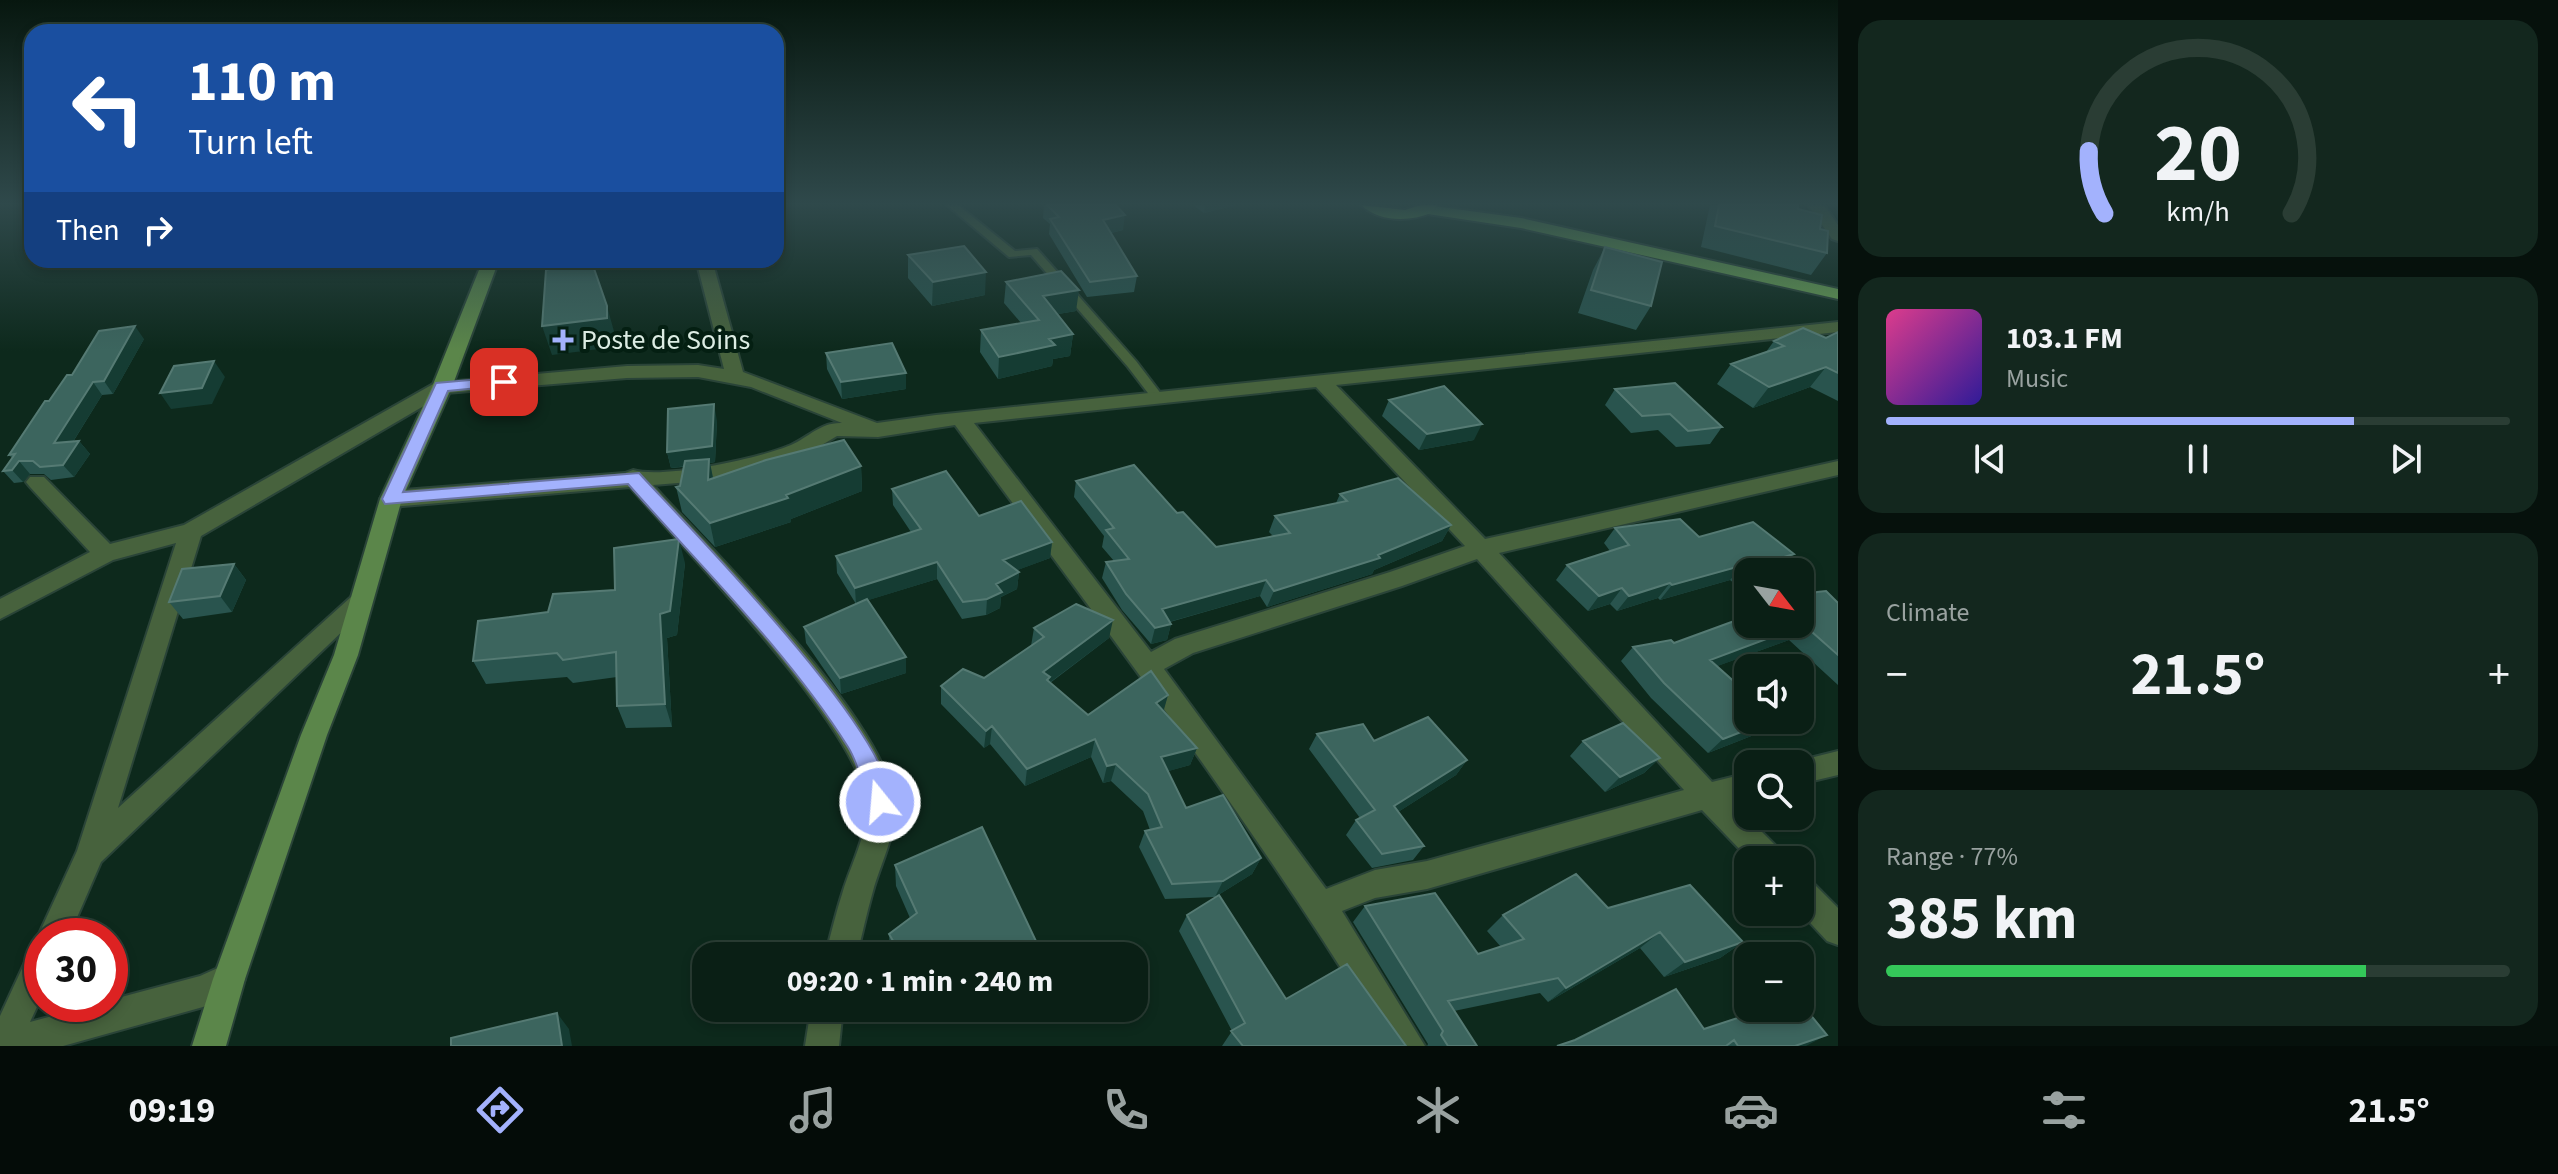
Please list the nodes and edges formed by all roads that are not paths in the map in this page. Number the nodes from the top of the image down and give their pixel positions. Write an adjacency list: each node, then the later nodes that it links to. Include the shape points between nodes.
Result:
1 (1035, 254): 10 (lane)
2 (1659, 254): 5 (main road)
3 (488, 268): 9 (main road)
4 (706, 268): 7 (street)
5 (1838, 294)
6 (1838, 327): 8 (street)
7 (735, 376): 9 (street, via 627,372); 12 (street)
8 (1322, 382): 10 (street); 18 (street)
9 (442, 387): 16 (main road); 17 (street)
10 (1158, 398): 11 (street)
11 (961, 420): 12 (street); 22 (street)
12 (878, 430): 14 (street, via 833,429 798,450 715,473)
13 (1838, 468): 18 (street)
14 (633, 477): 16 (street); 33 (street, via 800,665 871,769 880,802 877,837)
15 (37, 482): 19 (street)
16 (391, 499): 20 (main road)
17 (191, 531): 19 (street); 28 (street)
18 (1482, 548): 22 (street, via 1184,646); 26 (street)
19 (106, 554): 21 (street)
20 (359, 604): 28 (street); 34 (main road, via 346,655)
21 (0, 610)
22 (1146, 666): 30 (street)
23 (1838, 763): 24 (street)
24 (1814, 769)
25 (1734, 788): 26 (street)
26 (1706, 795): 27 (street); 30 (street, via 1427,875 1375,884)
27 (1756, 846)
28 (91, 852): 31 (street)
29 (1814, 905): 32 (street)
30 (1319, 906): 40 (street)
31 (61, 918)
32 (1838, 930)
33 (845, 942)
34 (229, 979): 37 (street, via 203,991); 38 (main road)
35 (24, 1001): 37 (street)
36 (825, 1022): 39 (street)
37 (4, 1046)
38 (209, 1046)
39 (822, 1046)
40 (1408, 1046)

